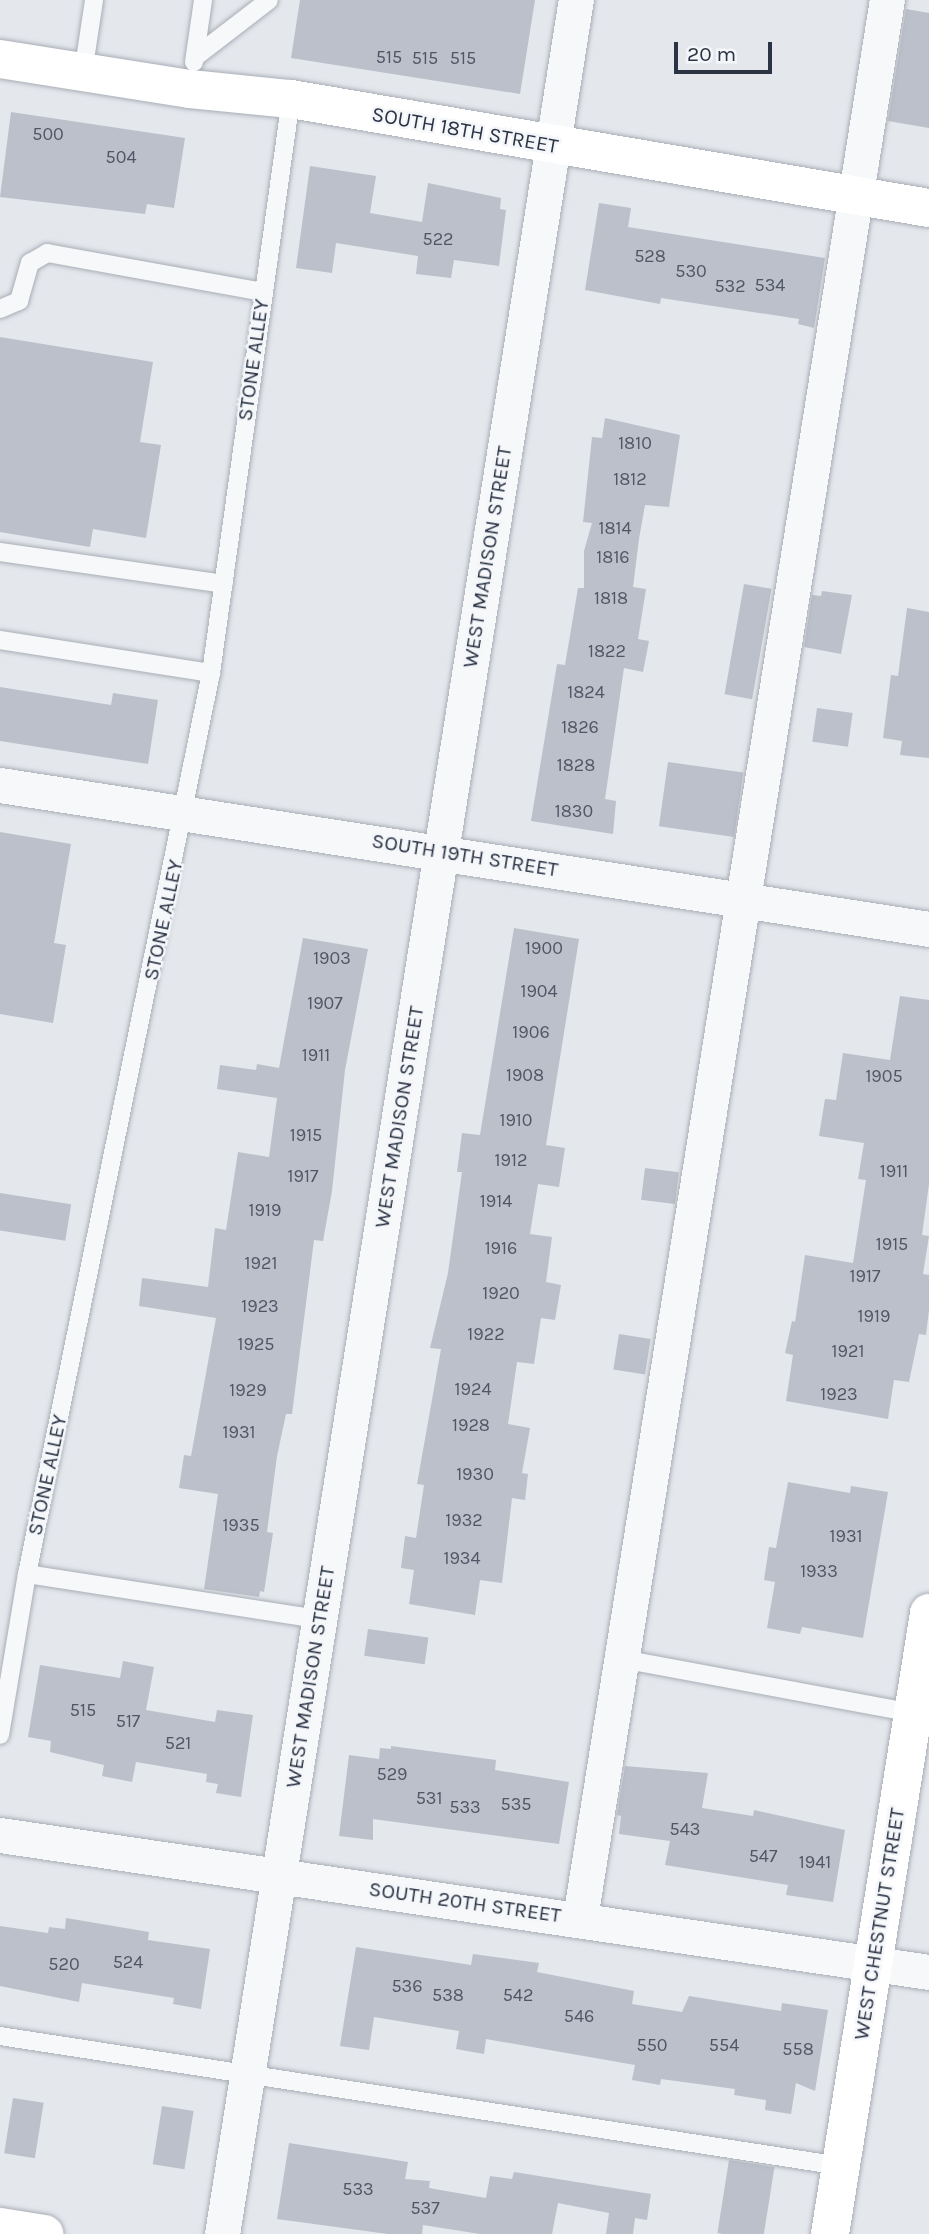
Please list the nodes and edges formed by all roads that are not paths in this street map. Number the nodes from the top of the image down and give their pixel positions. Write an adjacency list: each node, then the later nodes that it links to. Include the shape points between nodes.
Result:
1 (94, 0): 7 (lane)
2 (203, 0): 8 (lane)
3 (269, 0): 8 (lane)
4 (576, 0): 10 (street, WEST MADISON STREET)
5 (887, 0): 11 (street)
6 (0, 59): 7 (street, SOUTH 18TH STREET)
7 (83, 73): 8 (street, SOUTH 18TH STREET)
8 (193, 73): 9 (street, SOUTH 18TH STREET)
9 (291, 99): 10 (street, SOUTH 18TH STREET); 13 (lane, STONE ALLEY)
10 (553, 145): 11 (street, SOUTH 18TH STREET); 21 (street, WEST MADISON STREET)
11 (855, 197): 12 (street, SOUTH 18TH STREET); 22 (street)
12 (929, 208)
13 (262, 292): 14 (lane, via 47,253 30,263 19,301); 16 (lane, STONE ALLEY)
14 (0, 309)
15 (0, 552): 16 (lane)
16 (224, 584): 18 (lane, STONE ALLEY)
17 (0, 640): 18 (lane)
18 (211, 673): 20 (lane, STONE ALLEY)
19 (0, 785): 20 (street, SOUTH 19TH STREET)
20 (185, 812): 21 (street, SOUTH 19TH STREET); 24 (lane, STONE ALLEY)
21 (441, 850): 22 (street, SOUTH 19TH STREET); 26 (street, WEST MADISON STREET)
22 (743, 899): 23 (street, SOUTH 19TH STREET); 27 (street)
23 (929, 929)
24 (27, 1574): 26 (lane); 29 (lane, STONE ALLEY)
25 (929, 1613): 28 (street, WEST CHESTNUT STREET)
26 (319, 1619): 31 (street, WEST MADISON STREET)
27 (622, 1659): 28 (lane); 32 (street)
28 (913, 1713): 33 (street, WEST CHESTNUT STREET)
29 (0, 1735)
30 (0, 1835): 31 (street, SOUTH 20TH STREET)
31 (278, 1876): 32 (street, SOUTH 20TH STREET); 36 (street, WEST MADISON STREET)
32 (580, 1918): 33 (street, SOUTH 20TH STREET)
33 (874, 1962): 34 (street, SOUTH 20TH STREET); 37 (street, WEST CHESTNUT STREET)
34 (929, 1972)
35 (0, 2036): 36 (lane)
36 (247, 2074): 37 (lane); 40 (street, WEST MADISON STREET)
37 (841, 2166): 41 (street, WEST CHESTNUT STREET)
38 (0, 2227): 39 (street)
39 (44, 2234)
40 (222, 2234)
41 (830, 2234)

